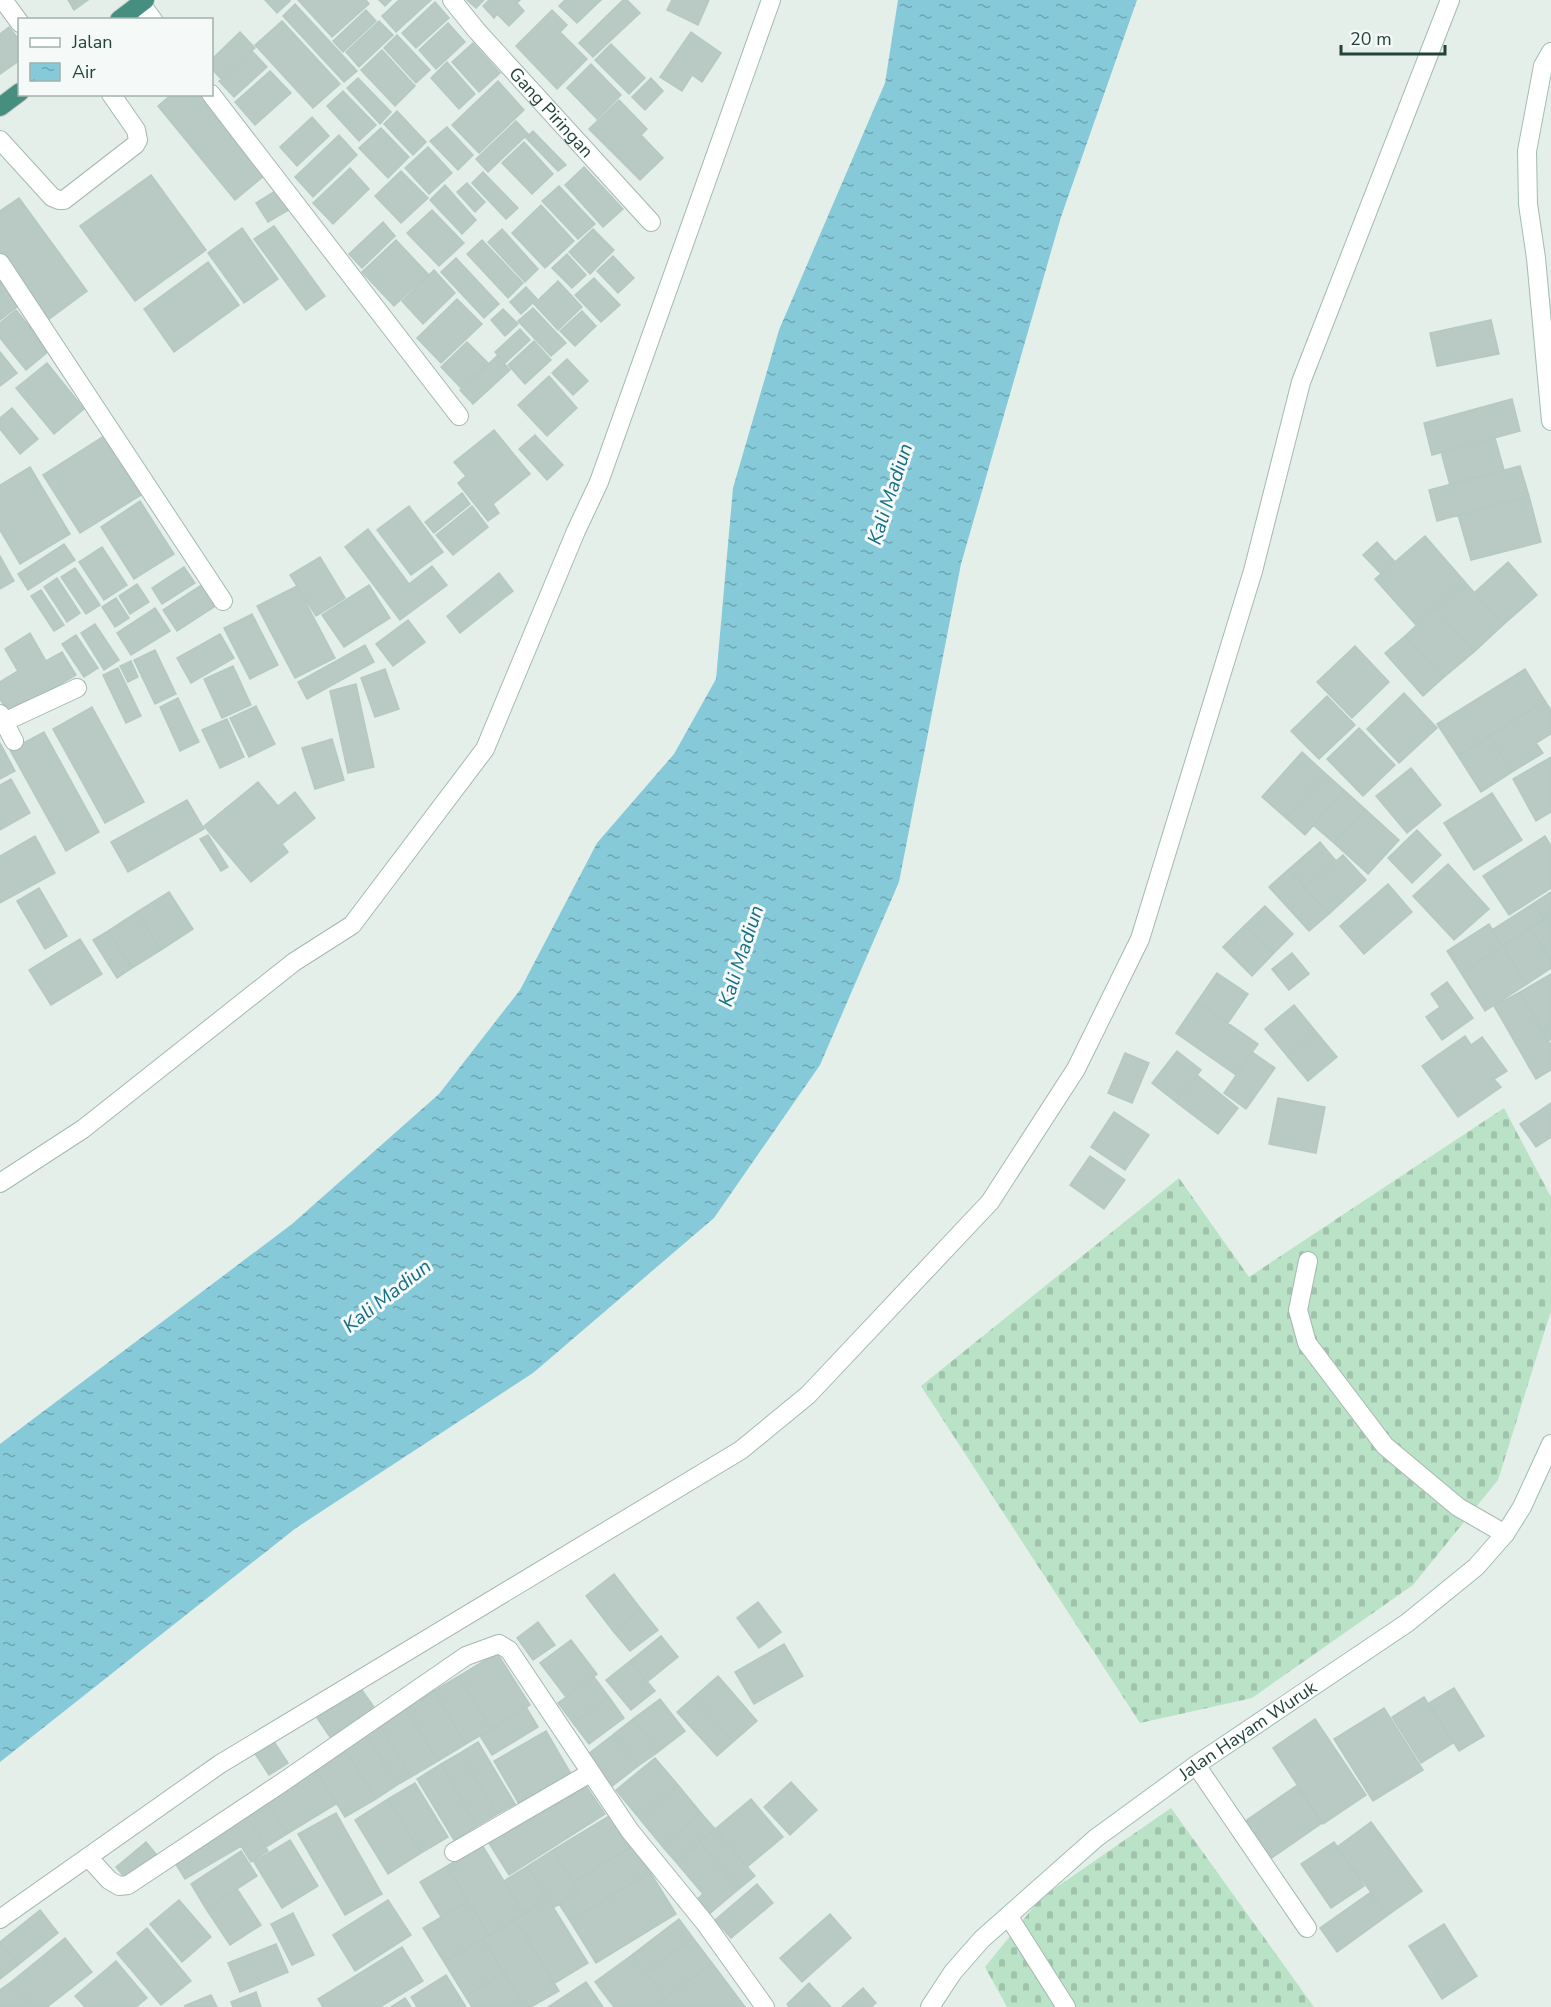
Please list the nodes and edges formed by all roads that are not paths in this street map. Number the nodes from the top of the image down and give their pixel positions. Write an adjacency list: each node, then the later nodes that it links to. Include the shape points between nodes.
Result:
1 (3, 0): 8 (street)
2 (452, 0): 15 (street, Gang Piringan)
3 (771, 0): 23 (street, via 599,482 485,749 352,926 294,962 83,1129)
4 (1450, 0): 30 (street, via 1301,382 1253,571 1140,939 1076,1069 990,1203 807,1395 741,1450 220,1764)
5 (143, 2): 6 (highway); 7 (street)
6 (122, 18)
7 (152, 18)
8 (18, 20)
9 (1551, 52): 18 (street, via 1543,66 1527,151 1528,204)
10 (18, 94): 13 (highway)
11 (112, 96): 14 (street, via 136,130 138,140 64,200 52,197)
12 (213, 96): 17 (street)
13 (0, 107)
14 (0, 140)
15 (651, 222)
16 (0, 263): 19 (street)
17 (459, 416)
18 (1551, 421)
19 (223, 601)
20 (77, 688): 21 (street)
21 (2, 718): 22 (street)
22 (14, 741)
23 (0, 1183)
24 (1308, 1261): 26 (street, via 1298,1311 1306,1343 1385,1446 1458,1507)
25 (1551, 1444): 26 (street, Jalan Hayam Wuruk)
26 (1505, 1534): 27 (street, Jalan Hayam Wuruk, via 1476,1568 1407,1623)
27 (1196, 1765): 31 (street, Jalan Hayam Wuruk, via 1096,1838); 33 (street)
28 (590, 1773): 29 (street); 30 (street, via 509,1650 495,1644 466,1656 128,1885 119,1886 109,1880); 34 (street)
29 (454, 1852)
30 (88, 1857): 32 (street)
31 (1009, 1917): 35 (street, Jalan Hayam Wuruk, via 982,1939 953,1972); 36 (street)
32 (0, 1919)
33 (1307, 1928)
34 (765, 2007)
35 (930, 2007)
36 (1066, 2007)

